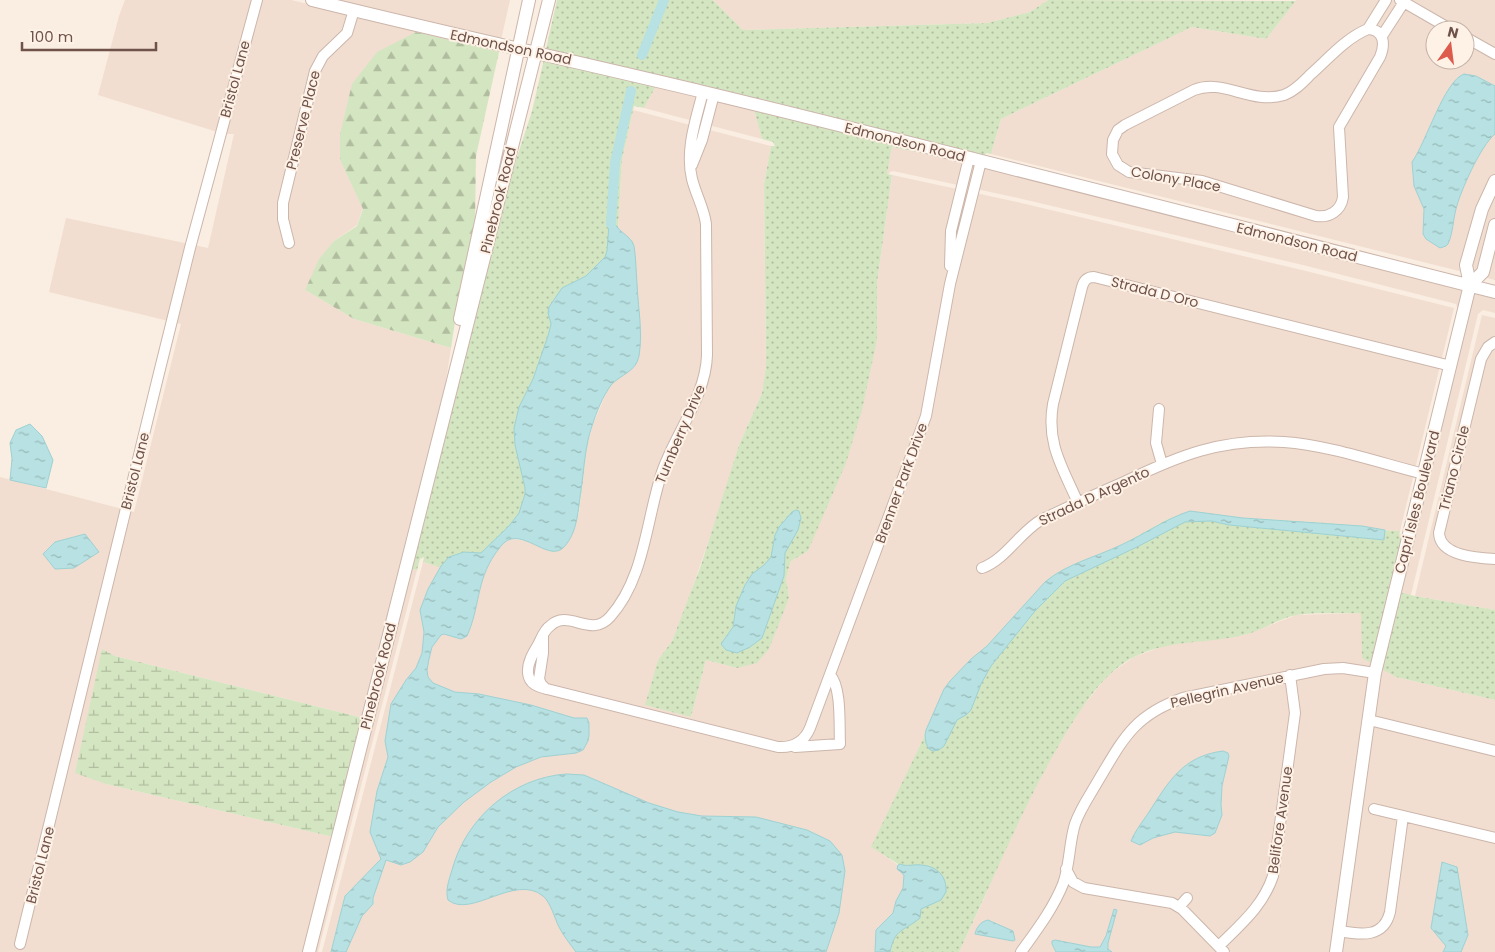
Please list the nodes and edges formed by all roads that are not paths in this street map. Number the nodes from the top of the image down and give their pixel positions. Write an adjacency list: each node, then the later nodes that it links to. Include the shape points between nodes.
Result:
1 (256, 0): 46 (street, Bristol Lane, via 165,349)
2 (312, 0): 7 (street, Edmondson Road)
3 (529, 0): 12 (street, Pinebrook Road)
4 (549, 0): 13 (street, Pinebrook Road)
5 (1386, 0): 9 (street, Colony Place)
6 (1402, 1): 8 (street); 10 (street, Colony Place)
7 (354, 10): 12 (street, Edmondson Road); 21 (street, Preserve Place, via 347,33 323,56 315,72 283,203)
8 (1435, 20)
9 (1368, 29): 10 (street, via 1378,31); 10 (street, Colony Place, via 1343,45 1287,93 1269,98 1256,97 1208,86 1185,94 1121,127 1112,144 1114,158 1121,168 1129,172 1202,181 1316,216 1328,216 1337,210 1343,197 1339,127 1380,57)
10 (1382, 36)
11 (1475, 44): 14 (street)
12 (518, 48): 13 (street, Edmondson Road); 26 (street, Pinebrook Road, via 461,316)
13 (536, 52): 15 (street, Edmondson Road); 26 (street, Pinebrook Road)
14 (1492, 54)
15 (708, 93): 16 (street, Edmondson Road); 37 (street, Turnberry Drive, via 691,142 692,180 706,224 708,355 703,381 662,472 635,575 625,596 610,617 598,626 564,620 550,626 530,660 528,671 534,685 546,689 778,747)
16 (975, 160): 22 (street, Edmondson Road); 34 (street, Brenner Park Drive, via 952,231 950,284 926,416)
17 (1495, 182): 18 (street, Capri Isles Boulevard)
18 (1483, 206): 19 (street); 22 (street, Capri Isles Boulevard, via 1466,265)
19 (1495, 212)
20 (1495, 225): 22 (street, Capri Isles Boulevard, via 1483,272)
21 (289, 242)
22 (1470, 285): 23 (street, Edmondson Road); 25 (street, Capri Isles Boulevard)
23 (1495, 292)
24 (1495, 342): 31 (street, Triano Circle, via 1485,351 1480,364 1439,537 1443,546 1453,552)
25 (1450, 366): 29 (street, Capri Isles Boulevard); 30 (street, Strada D Oro, via 1087,276 1050,420 1054,449)
26 (448, 400): 48 (street, Pinebrook Road)
27 (1159, 409): 28 (street, Strada D Argento, via 1156,443)
28 (1162, 464): 29 (street, Strada D Argento, via 1218,446 1258,441 1319,447); 30 (street, Strada D Argento)
29 (1424, 474): 33 (street, Capri Isles Boulevard)
30 (1078, 503): 32 (street, Strada D Argento, via 1034,524 996,561)
31 (1495, 560)
32 (982, 568)
33 (1375, 673): 35 (street, Pellegrin Avenue, via 1332,668); 36 (street, Capri Isles Boulevard)
34 (830, 675): 37 (street, Brenner Park Drive, via 808,733 801,742); 37 (street, via 837,689 840,744)
35 (1290, 675): 42 (street, Pellegrin Avenue, via 1182,698 1143,718 1122,741 1082,808 1072,833); 47 (street, Belifore Avenue, via 1295,713 1273,876 1258,907)
36 (1369, 720): 38 (street); 45 (street, Capri Isles Boulevard)
37 (789, 747)
38 (1495, 751)
39 (1374, 809): 40 (street)
40 (1403, 816): 41 (street); 45 (street, via 1386,924 1368,934)
41 (1495, 838)
42 (1066, 869): 44 (street, via 1073,882 1084,888 1167,901); 49 (street, Pellegrin Avenue, via 1063,884 1048,912)
43 (1187, 898): 44 (street)
44 (1179, 907): 47 (street)
45 (1340, 931): 50 (street, Capri Isles Boulevard)
46 (20, 944)
47 (1222, 949)
48 (309, 952)
49 (1021, 952)
50 (1336, 952)

